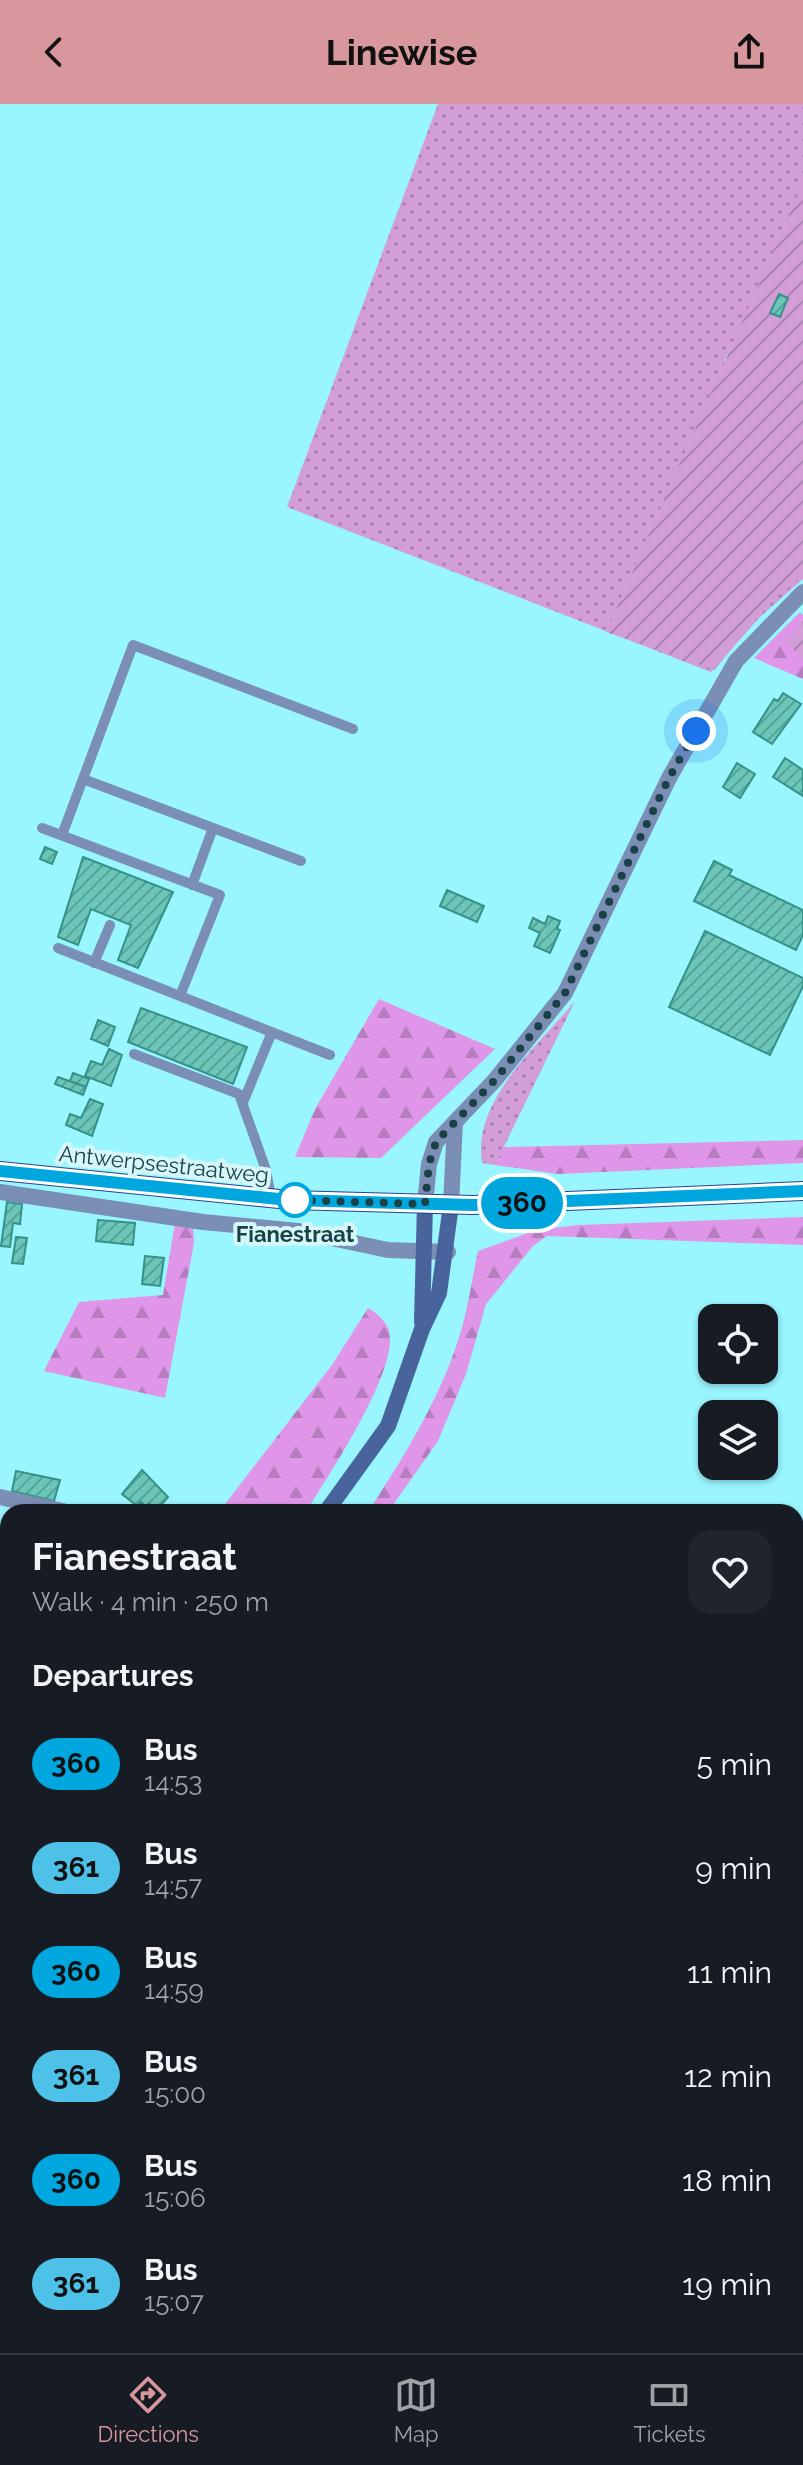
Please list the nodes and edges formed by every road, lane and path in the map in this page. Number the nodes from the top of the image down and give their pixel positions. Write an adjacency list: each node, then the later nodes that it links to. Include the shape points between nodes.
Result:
1 (803, 592): 17 (street, via 736,661 669,778 565,993)
2 (353, 729): 3 (lane, via 133,645)
3 (83, 779): 5 (lane); 6 (lane)
4 (42, 828): 6 (lane)
5 (213, 828): 7 (lane); 8 (lane)
6 (62, 835): 8 (lane)
7 (301, 861)
8 (192, 885): 12 (lane, via 220,895)
9 (110, 925): 11 (lane)
10 (58, 948): 11 (lane)
11 (94, 963): 12 (lane)
12 (180, 996): 13 (lane)
13 (272, 1032): 15 (lane); 16 (lane)
14 (134, 1054): 16 (lane, via 232,1090)
15 (330, 1055)
16 (244, 1100): 21 (lane)
17 (455, 1122): 22 (street, via 436,1142); 23 (street)
18 (0, 1171): 21 (main road, Antwerpsestraatweg)
19 (803, 1191): 23 (main road, Antwerpsestraatweg)
20 (0, 1192): 24 (street)
21 (271, 1198): 22 (main road, Antwerpsestraatweg)
22 (425, 1204): 23 (main road, Antwerpsestraatweg); 24 (street)
23 (451, 1205): 25 (street)
24 (423, 1252): 25 (street); 26 (street)
25 (448, 1252): 26 (street, via 439,1293)
26 (422, 1329): 29 (street, via 388,1426)
27 (0, 1497): 28 (street)
28 (31, 1504)
29 (332, 1504)

